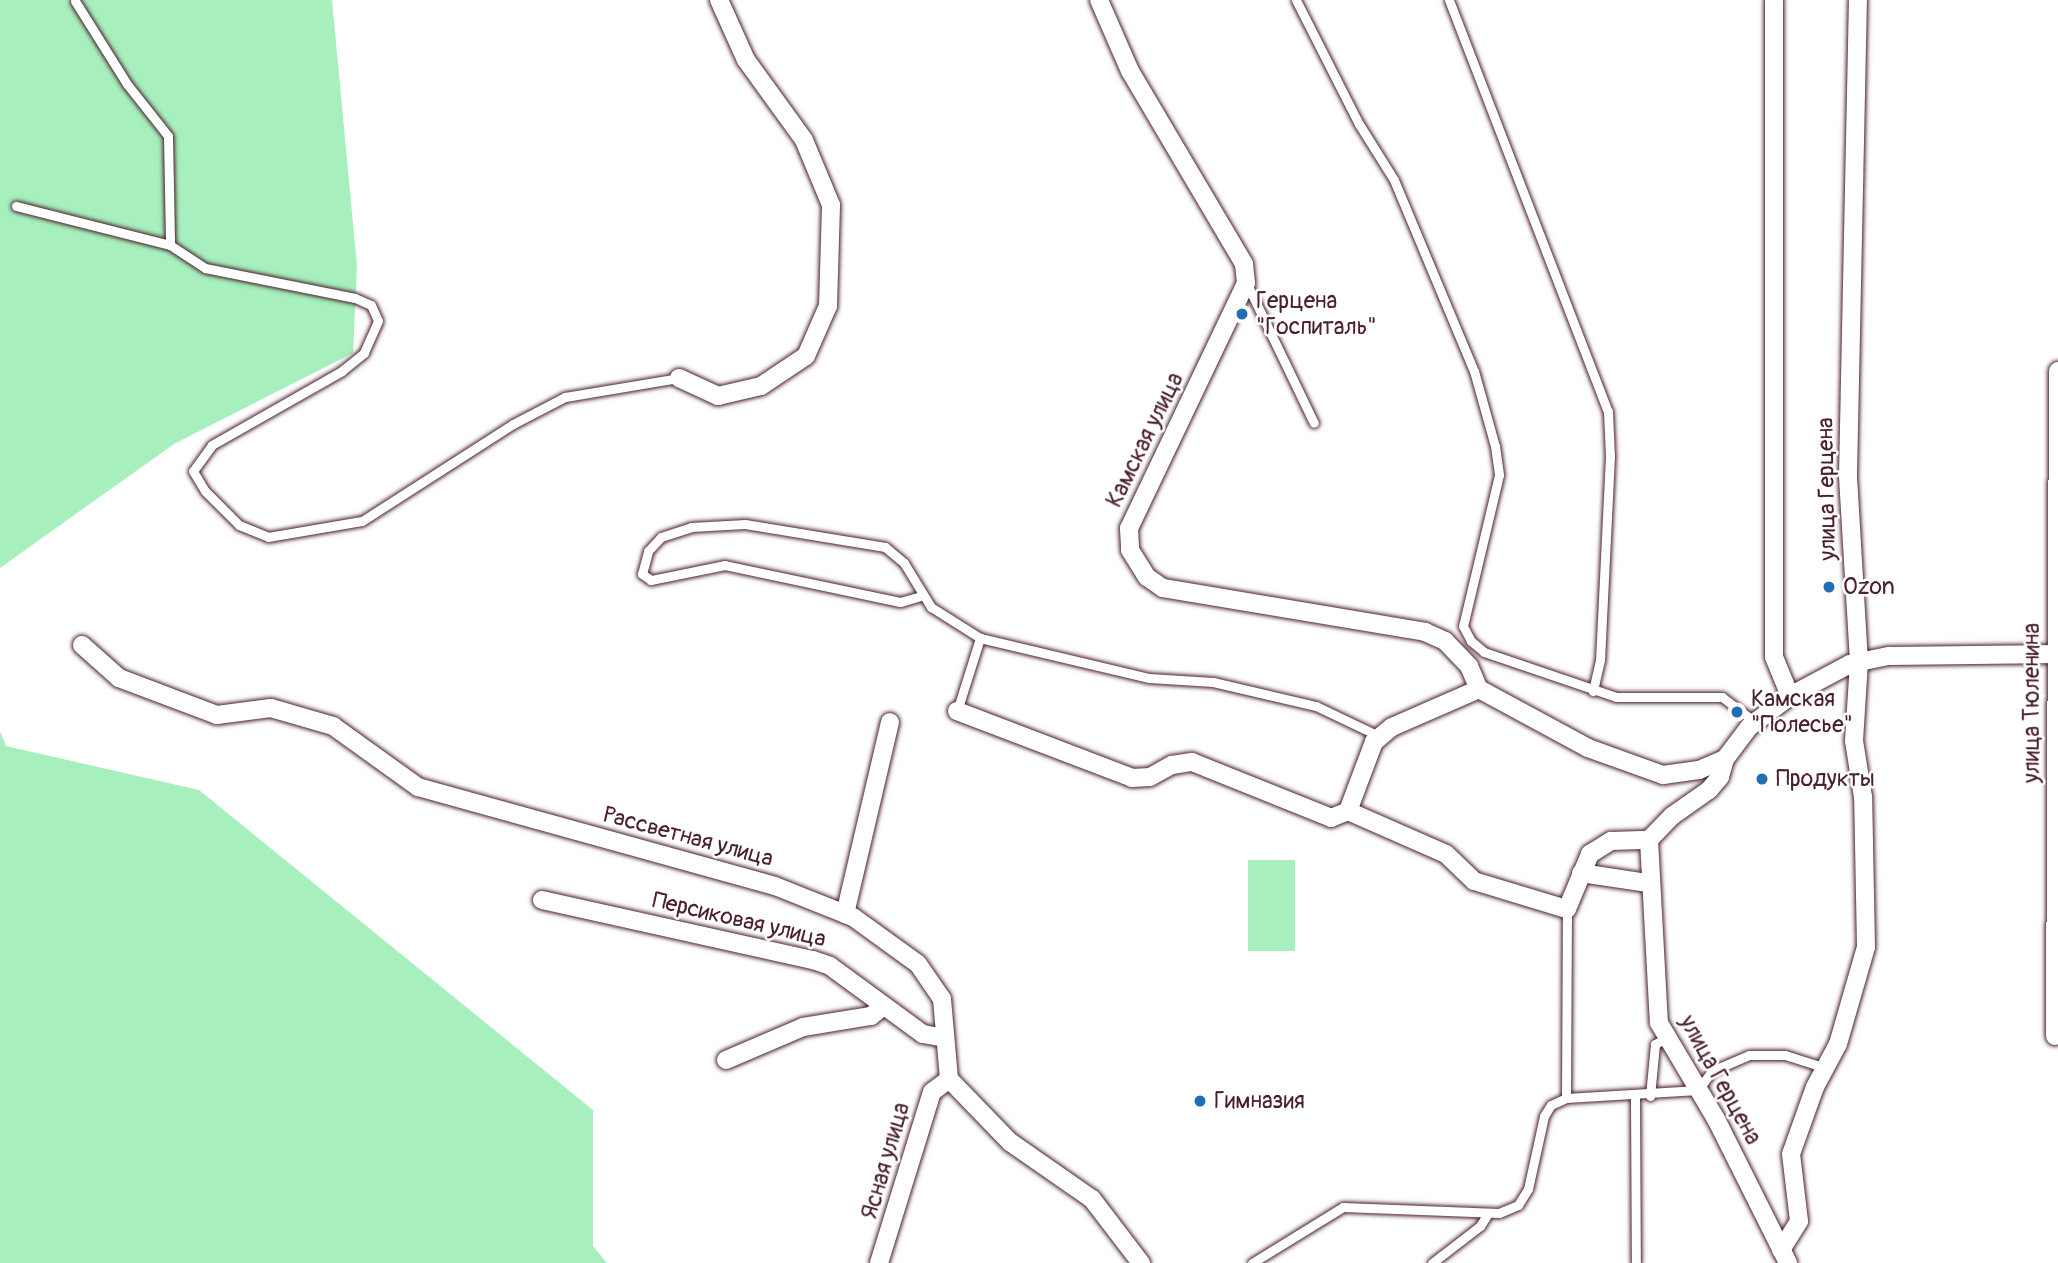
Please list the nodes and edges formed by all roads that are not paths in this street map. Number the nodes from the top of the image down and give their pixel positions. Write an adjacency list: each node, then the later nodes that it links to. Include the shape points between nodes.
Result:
1 (719, 0): 12 (street, via 746,60 804,140 831,205 828,306 806,355 761,386 718,397)
2 (1099, 0): 10 (street, via 1130,71 1244,264)
3 (1296, 0): 20 (lane, via 1359,124 1394,180 1475,371 1499,475 1464,626 1484,652)
4 (1449, 0): 20 (lane, via 1608,411 1600,660)
5 (1774, 0): 21 (street, via 1774,657)
6 (1858, 0): 18 (street, улица Герцена, via 1847,475)
7 (75, 1): 9 (lane, via 127,84 168,136)
8 (16, 206): 9 (lane)
9 (170, 245): 12 (lane, via 205,268 355,298 371,305 379,321 364,354 212,445 193,471 205,491 239,525 268,537 362,521 513,424 565,397)
10 (1246, 283): 13 (lane); 19 (street, Камская улица, via 1129,528 1130,550 1138,566 1163,587 1425,632 1445,641 1469,666)
11 (2058, 371): 17 (street, улица Тюленина)
12 (679, 378)
13 (1314, 423)
14 (921, 596): 14 (lane, via 904,563 886,547 744,524 691,527 661,537 648,551 642,574 651,580 725,565 900,602); 15 (lane, via 950,622)
15 (980, 638): 22 (lane); 25 (lane, via 1149,678 1213,682 1316,706)
16 (82, 645): 33 (street, Рассветная улица, via 119,678 217,715 271,708 333,726 418,788 775,886)
17 (2057, 654): 18 (street, via 1889,656); 35 (street, улица Тюленина)
18 (1859, 662): 21 (street); 39 (street, улица Герцена, via 1854,741 1863,797 1866,947 1838,1044)
19 (1479, 689): 25 (street, via 1392,727); 26 (street, via 1588,748 1645,771 1663,775 1699,770)
20 (1593, 691): 24 (lane, via 1616,697 1722,697)
21 (1790, 696): 24 (street)
22 (957, 711): 27 (street, via 1132,778 1150,777 1172,765 1192,762 1331,818)
23 (890, 722): 33 (street)
24 (1755, 722): 26 (street)
25 (1381, 737): 27 (street, via 1374,742)
26 (1725, 759): 28 (street, via 1720,777 1709,790 1672,816)
27 (1348, 811): 32 (street, via 1446,854 1475,881)
28 (1649, 840): 29 (street, via 1611,841 1590,854); 30 (street, улица Герцена)
29 (1581, 873): 30 (street); 32 (street)
30 (1648, 883): 37 (street, улица Герцена, via 1659,1023)
31 (542, 900): 34 (street, Персиковая улица, via 813,960 830,966)
32 (1567, 909): 44 (lane)
33 (845, 914): 36 (street, Рассветная улица, via 918,964 942,999)
34 (882, 1007): 36 (street, Персиковая улица, via 922,1034); 38 (street, via 871,1016 803,1027)
35 (2055, 1036)
36 (945, 1038): 40 (street, Рассветная улица)
37 (1665, 1039): 41 (street, улица Герцена); 42 (lane, via 1655,1044)
38 (726, 1060)
39 (1826, 1068): 41 (lane, via 1785,1055 1749,1055 1712,1071); 46 (street, улица Герцена, via 1791,1154 1799,1220)
40 (949, 1079): 47 (street, Ясная улица, via 932,1092); 48 (street, via 1010,1142 1092,1199)
41 (1698, 1090): 42 (lane); 46 (street, улица Герцена)
42 (1650, 1096): 43 (lane)
43 (1635, 1097): 44 (lane); 51 (lane)
44 (1566, 1098): 45 (lane, via 1551,1105 1544,1116 1528,1189 1518,1205)
45 (1488, 1213): 49 (lane, via 1343,1207); 50 (lane, via 1480,1226)
46 (1780, 1259)
47 (879, 1263)
48 (1141, 1263)
49 (1252, 1263)
50 (1432, 1263)
51 (1636, 1263)

